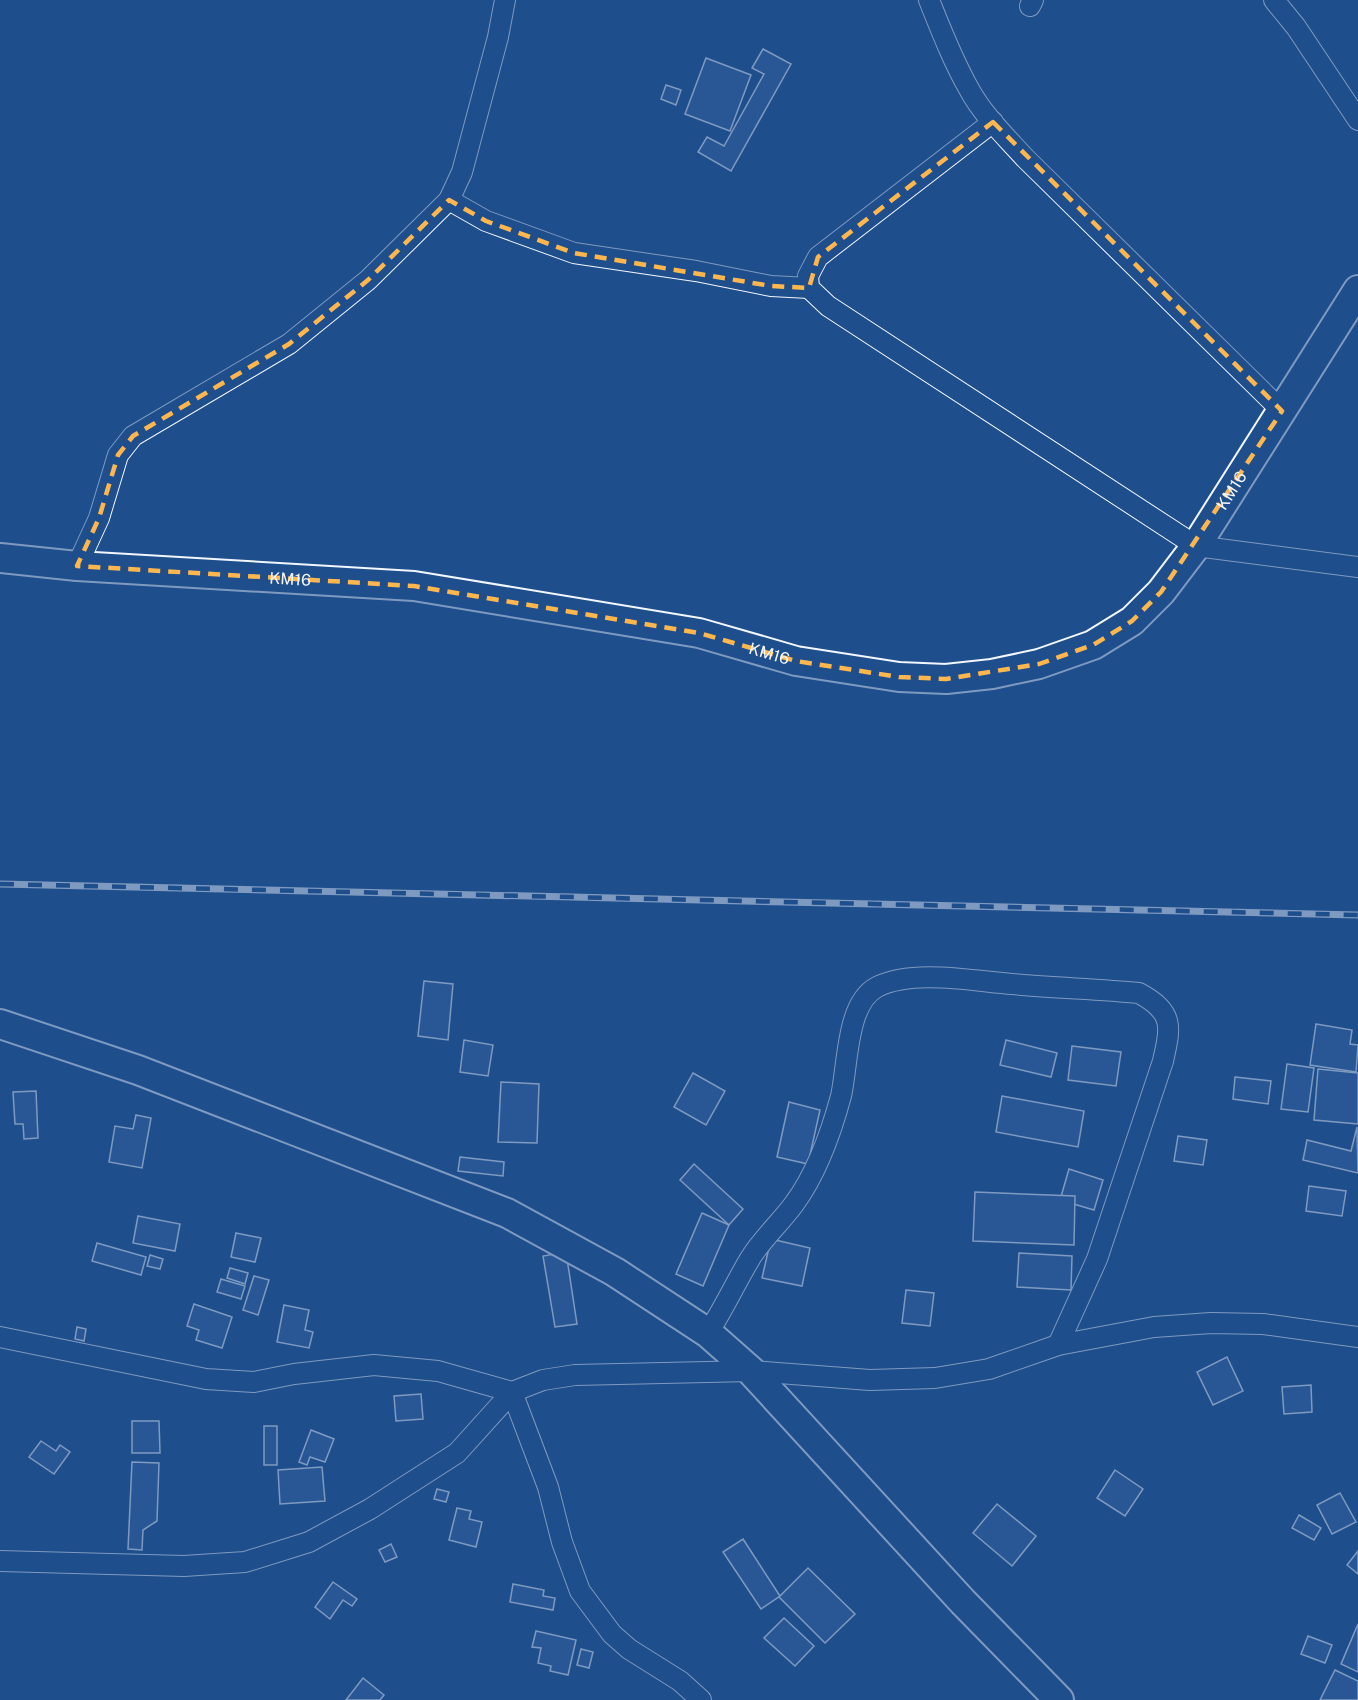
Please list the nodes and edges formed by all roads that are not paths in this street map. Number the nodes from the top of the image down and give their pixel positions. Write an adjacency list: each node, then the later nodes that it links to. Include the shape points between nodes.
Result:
1 (505, 0): 6 (street, via 462,172)
2 (929, 0): 5 (street, via 969,91)
3 (1274, 0): 4 (street)
4 (1358, 120)
5 (993, 123): 7 (street, via 818,257 808,276); 9 (street)
6 (449, 200): 7 (street, via 494,225 574,253 771,286); 12 (street, via 368,280 289,344 133,436 118,455 99,518)
7 (808, 288): 10 (street, via 828,306)
8 (1358, 290): 9 (street, KM16)
9 (1282, 411): 10 (street, KM16)
10 (1196, 546): 12 (street, KM16, via 1161,592 1132,621 1093,645 1039,664 946,679 796,661 699,633 414,586); 13 (street)
11 (0, 558): 12 (street, KM16)
12 (77, 566)
13 (1358, 567)
14 (0, 1024): 15 (street, via 138,1070 507,1213 615,1272)
15 (708, 1333): 18 (street, via 751,1258 806,1187 841,1095 851,1036 864,996 878,987 906,980 948,977 1139,993 1153,1001 1168,1018 1163,1061 1101,1248); 19 (street)
16 (0, 1337): 20 (street, via 206,1379 254,1382 374,1365 438,1371)
17 (1358, 1337): 18 (street, via 1263,1324 1211,1323 1154,1327)
18 (1058, 1345): 19 (street, via 989,1368 935,1378 870,1380)
19 (751, 1371): 20 (street, via 575,1376 543,1380); 23 (street, via 963,1602)
20 (512, 1392): 21 (street, via 457,1453 370,1509 309,1542 244,1562 194,1565); 22 (street, via 548,1487 580,1591 612,1634)
21 (0, 1561)
22 (701, 1700)
23 (1059, 1700)

